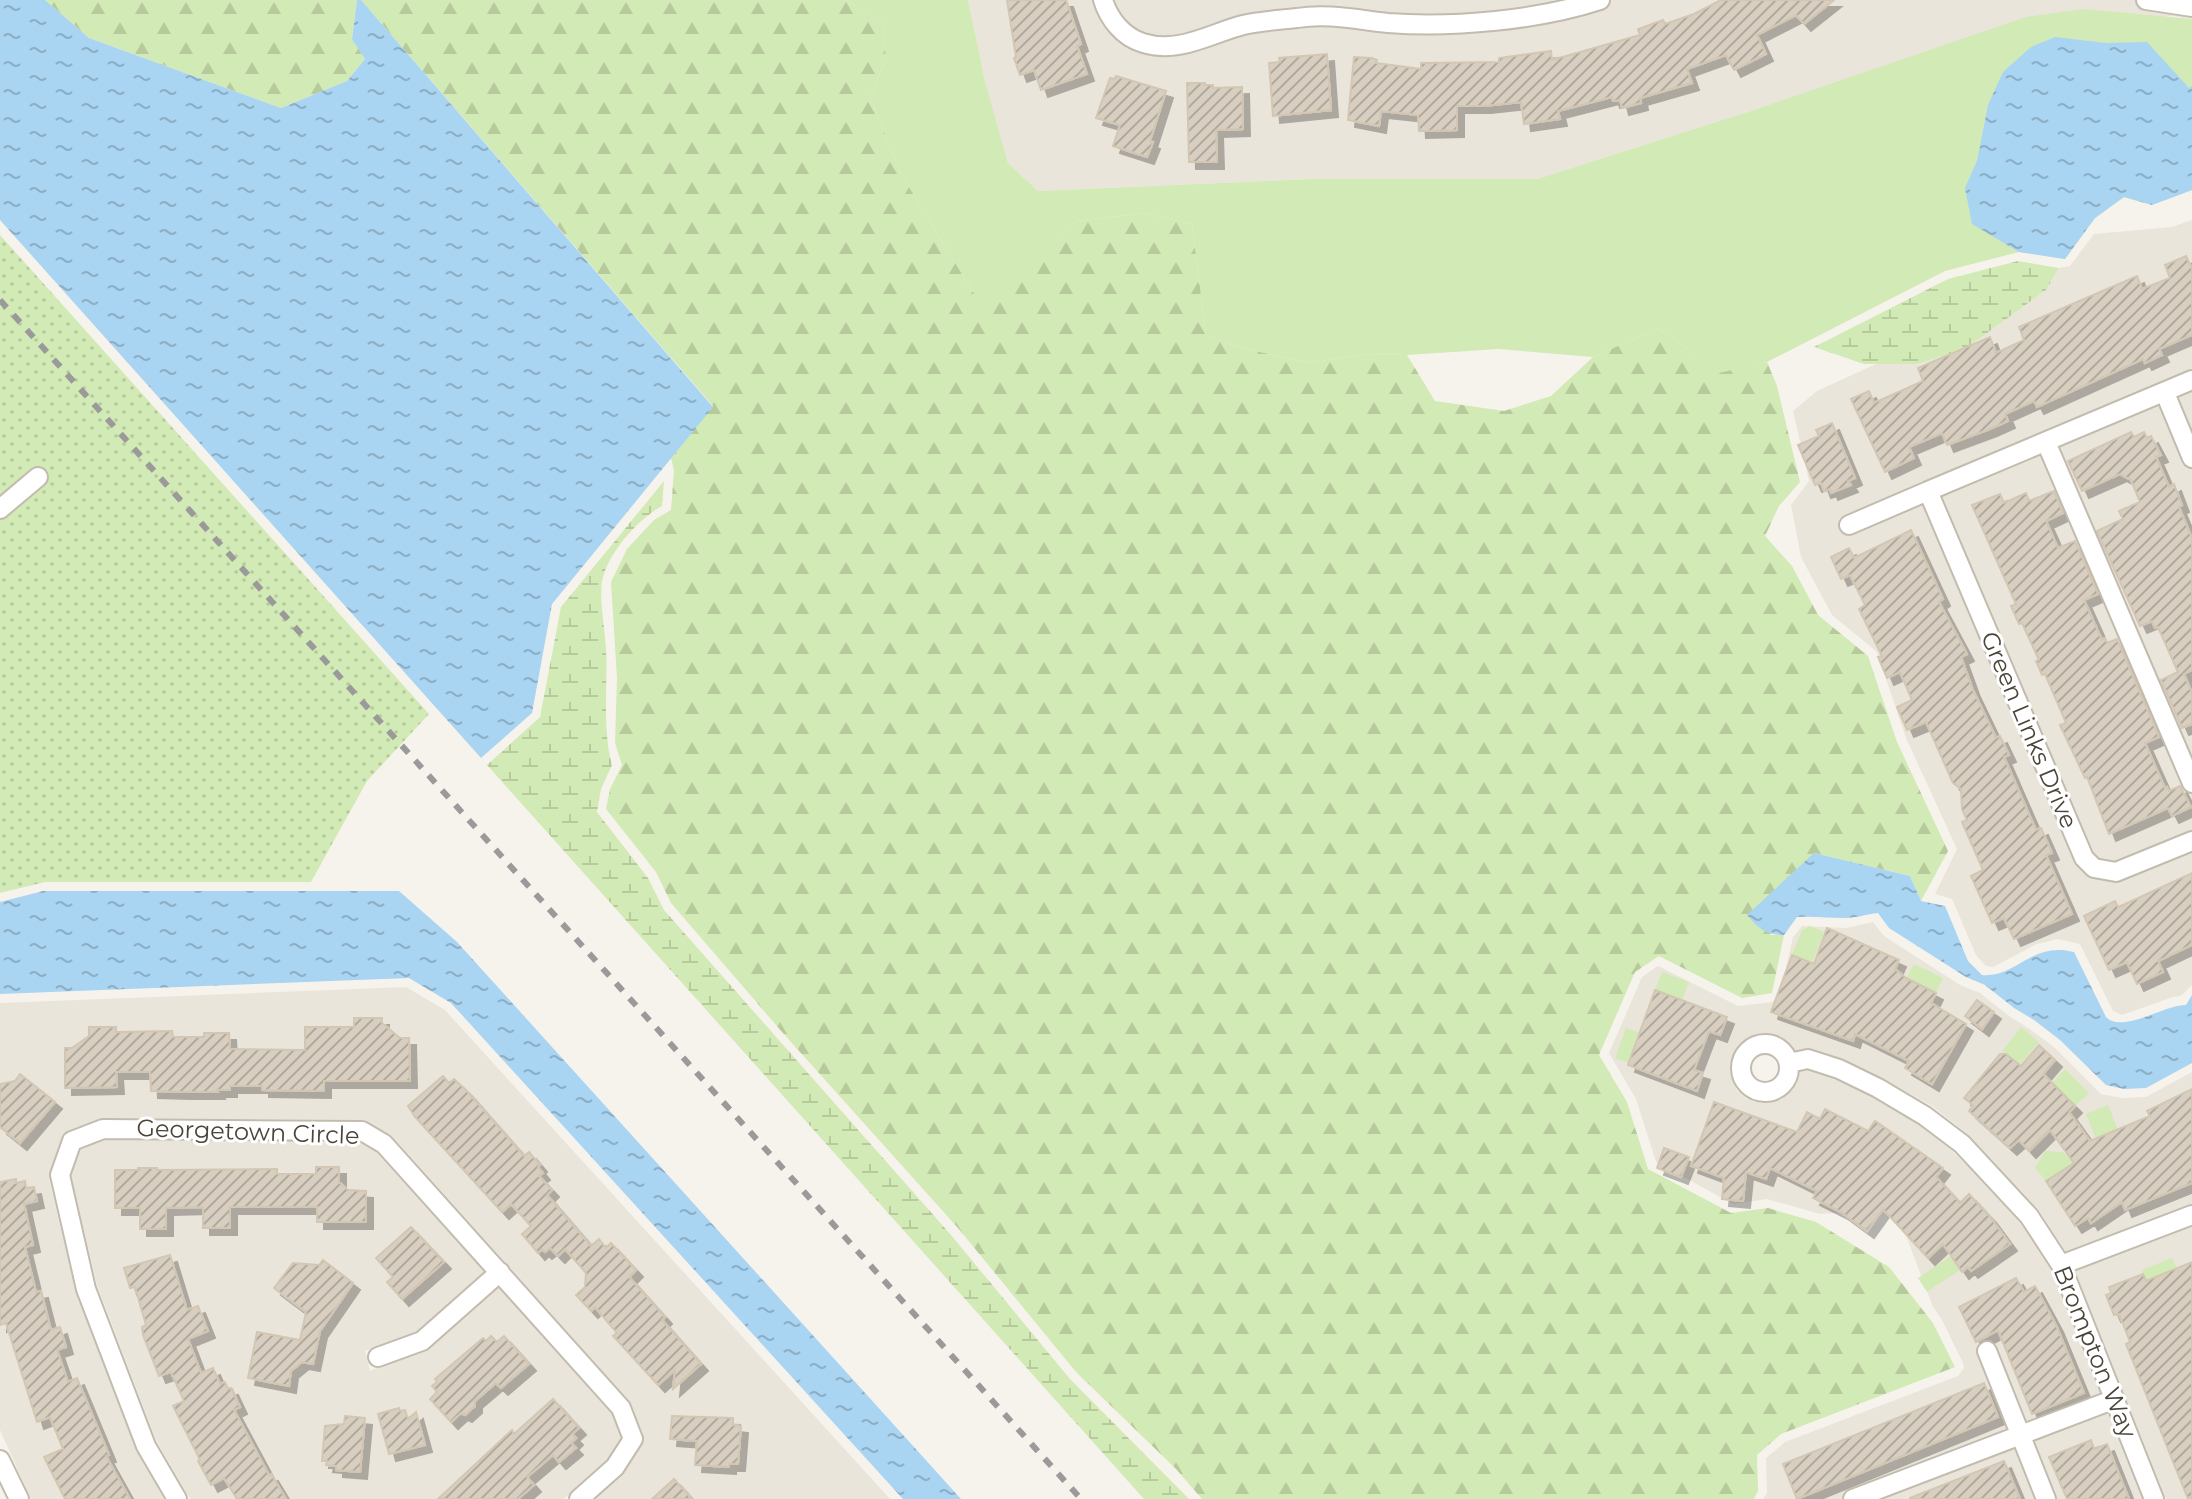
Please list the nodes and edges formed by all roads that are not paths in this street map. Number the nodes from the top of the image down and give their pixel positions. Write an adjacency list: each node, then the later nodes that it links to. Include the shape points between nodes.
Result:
1 (1103, 0): 2 (street, via 1120,31 1141,43 1163,46 1186,45 1243,25 1319,15 1391,23 1483,22)
2 (1600, 0)
3 (2146, 0): 4 (street)
4 (2192, 7)
5 (2192, 380): 6 (street)
6 (2165, 393): 7 (street); 8 (street)
7 (2046, 442): 10 (street); 13 (street)
8 (2192, 458)
9 (38, 477): 11 (street)
10 (1928, 491): 12 (street); 14 (street, Green Links Drive, via 2084,858 2094,868 2116,872)
11 (0, 509)
12 (1849, 525)
13 (2192, 783)
14 (2192, 841)
15 (1789, 1063): 17 (street, Brompton Way, via 1808,1059 1839,1069 1930,1119 1993,1175 2029,1216)
16 (2189, 1223): 17 (street)
17 (2061, 1265): 21 (street, Brompton Way)
18 (500, 1272): 20 (street, via 422,1341); 25 (street, Georgetown Circle, via 384,1144 362,1131 103,1129 72,1141 60,1175 86,1289 146,1446); 26 (street, Georgetown Circle, via 621,1408 633,1439 615,1467)
19 (1987, 1351): 22 (street)
20 (378, 1357)
21 (2115, 1399): 22 (street); 29 (street, Brompton Way)
22 (2020, 1435): 27 (street); 28 (street)
23 (0, 1460): 24 (street)
24 (19, 1499)
25 (177, 1499)
26 (579, 1499)
27 (1853, 1499)
28 (2046, 1499)
29 (2154, 1499)

